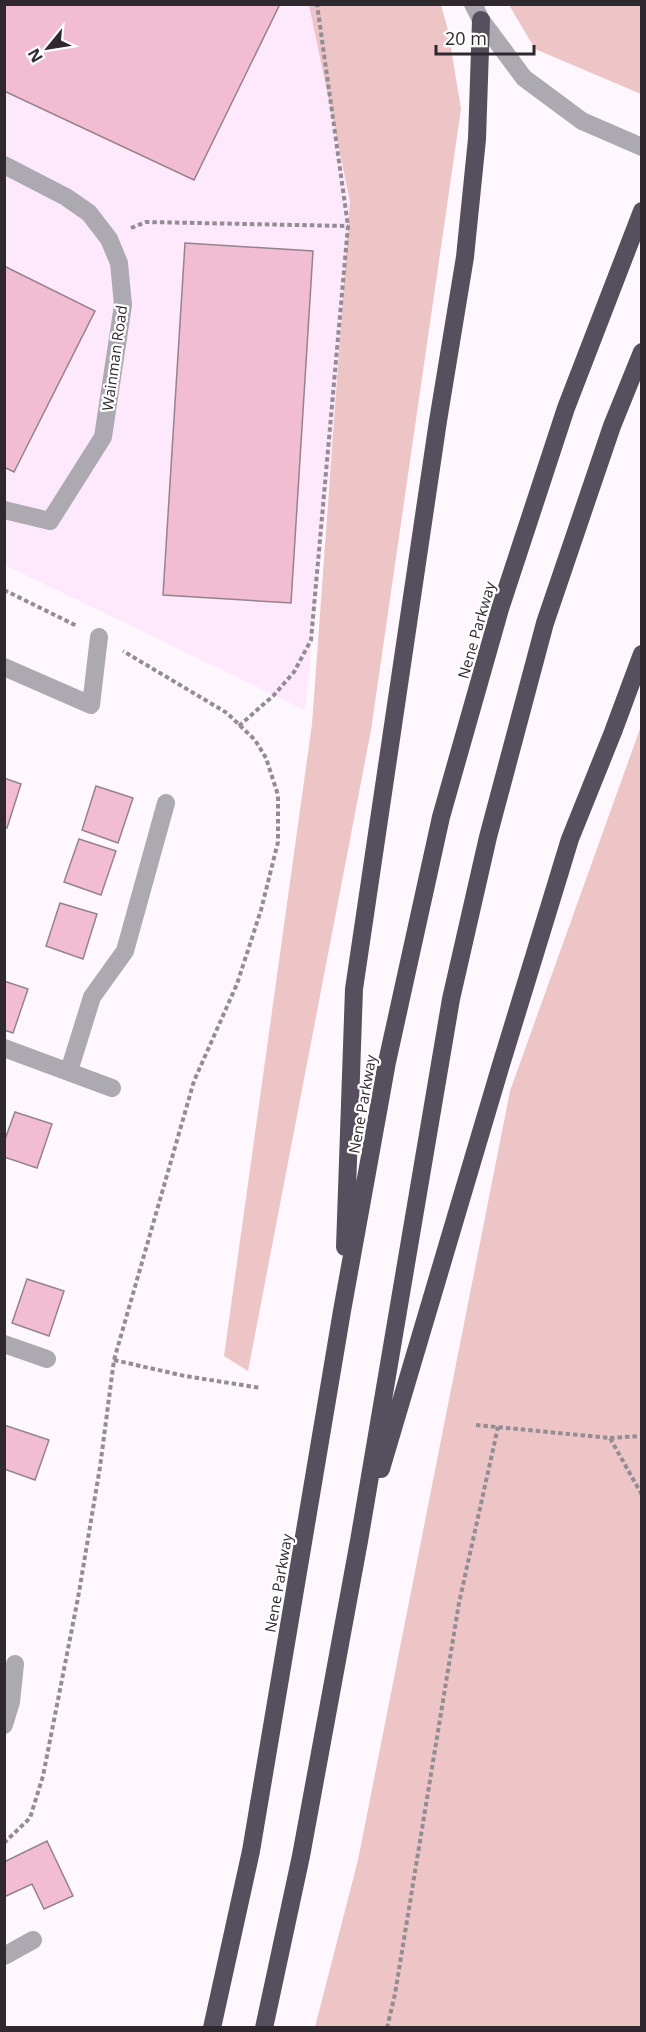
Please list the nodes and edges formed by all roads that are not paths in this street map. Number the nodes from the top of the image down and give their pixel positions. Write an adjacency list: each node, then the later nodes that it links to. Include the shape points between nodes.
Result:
1 (477, 12): 2 (street, via 524,78 582,121); 14 (highway, via 477,139 465,257 354,989)
2 (642, 147)
3 (4, 165): 6 (street, Wainman Road, via 89,213 109,239 119,263 123,304 103,437 50,521)
4 (642, 211): 14 (highway, Nene Parkway, via 562,419 500,609 441,817 387,1062)
5 (642, 352): 17 (highway, via 612,426 545,623 488,837 451,999)
6 (4, 510)
7 (99, 637): 9 (street, via 91,705)
8 (642, 654): 17 (highway, via 570,839)
9 (4, 667)
10 (166, 802): 12 (street, via 125,951 92,997)
11 (4, 1047): 12 (street)
12 (69, 1071): 13 (street)
13 (112, 1088)
14 (342, 1311): 22 (highway, Nene Parkway, via 251,1851)
15 (4, 1344): 16 (street)
16 (46, 1359)
17 (359, 1541): 23 (highway, via 301,1856)
18 (15, 1664): 19 (street)
19 (4, 1725)
20 (33, 1940): 21 (street)
21 (4, 1956)
22 (212, 2028)
23 (264, 2028)

